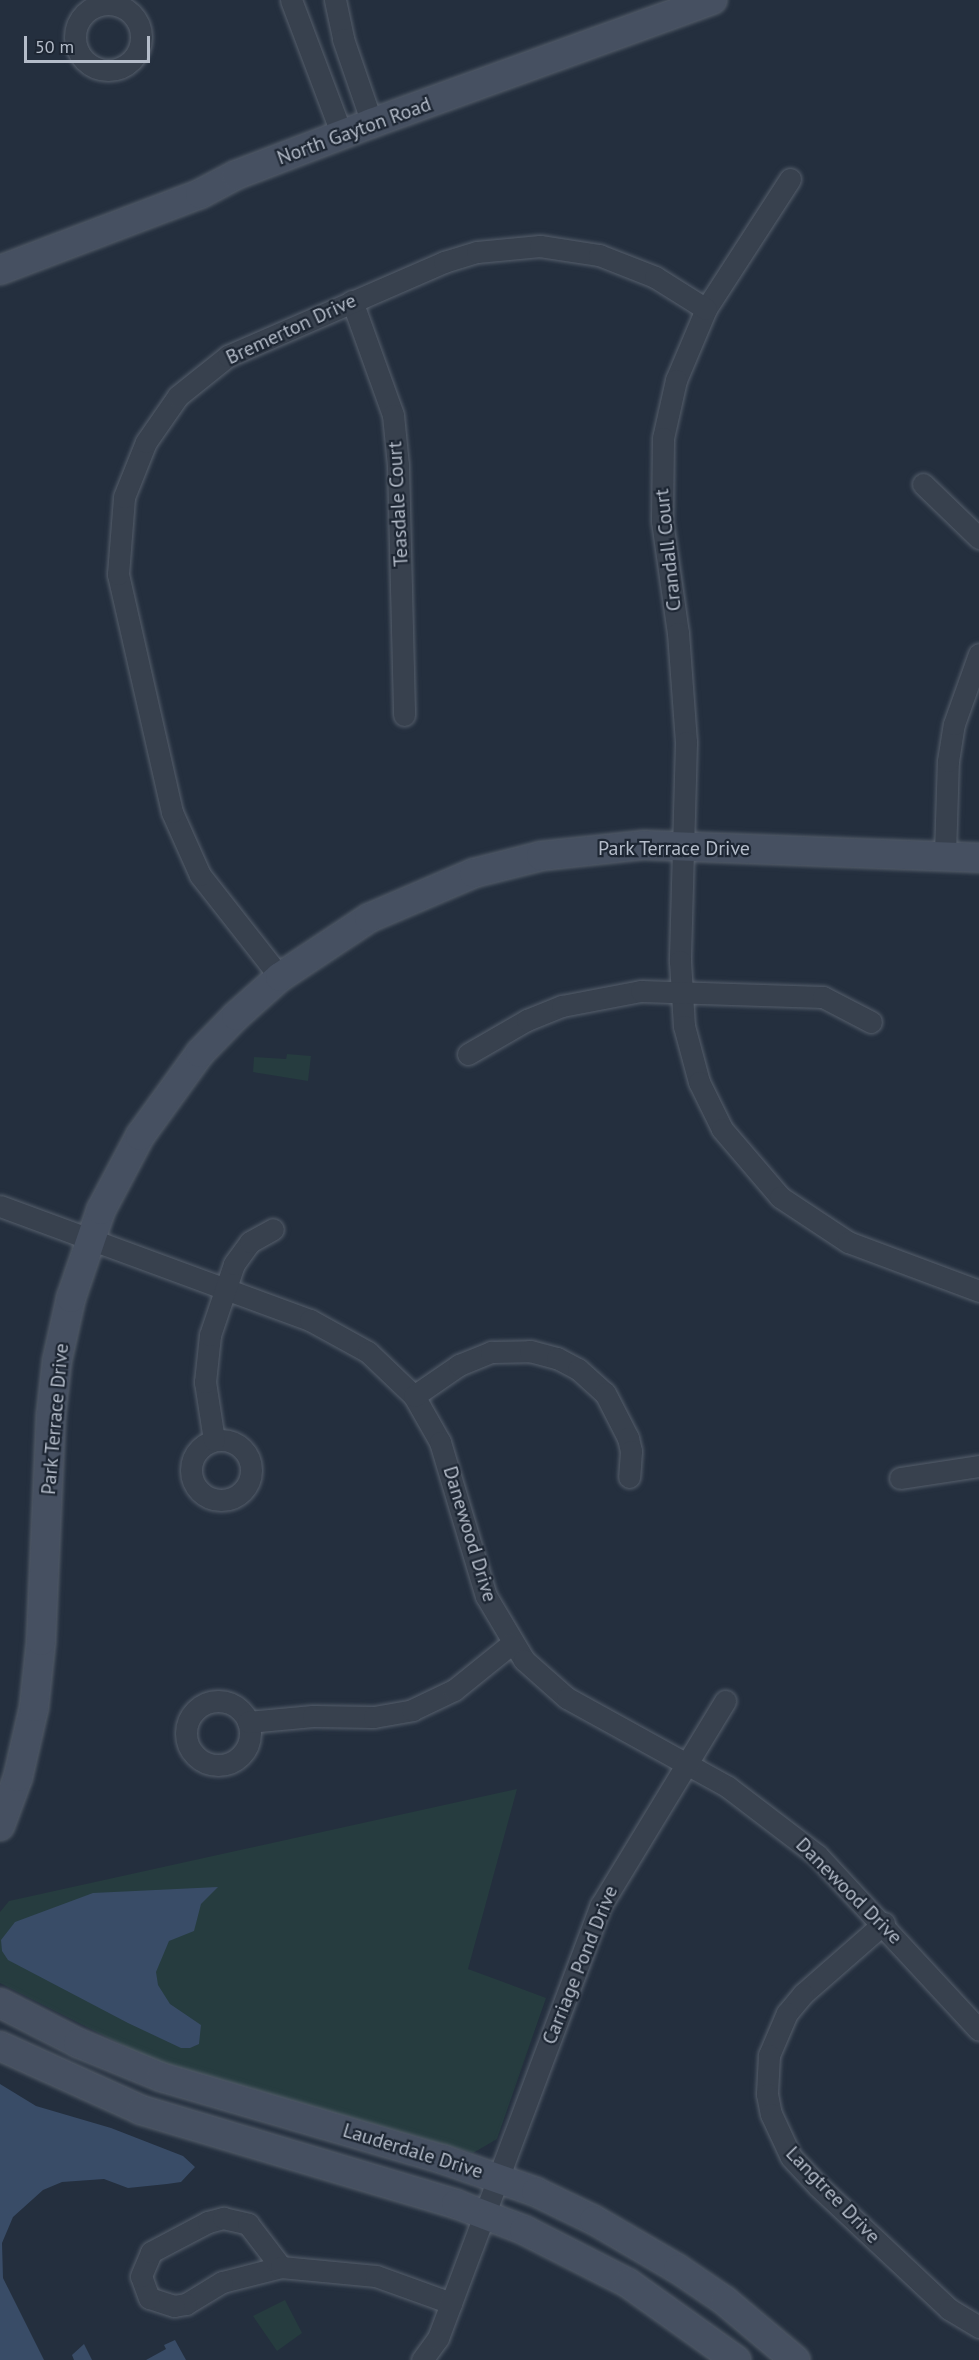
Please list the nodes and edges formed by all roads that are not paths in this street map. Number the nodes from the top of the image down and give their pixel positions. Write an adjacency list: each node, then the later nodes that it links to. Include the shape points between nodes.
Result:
1 (291, 0): 5 (street)
2 (335, 0): 4 (street, via 342,39)
3 (712, 0): 4 (street, North Gayton Road)
4 (372, 123): 5 (street, North Gayton Road)
5 (342, 135): 7 (street, North Gayton Road, via 236,175 200,195)
6 (790, 179): 9 (street, Crandall Court)
7 (0, 270)
8 (352, 301): 9 (street, Bremerton Drive, via 477,252 540,246 570,249 626,264); 13 (street, Teasdale Court, via 393,415 398,465); 17 (street, Bremerton Drive, via 250,344 205,371 178,396 141,452 126,490 119,526 122,600 172,812 200,875)
9 (706, 309): 14 (street, Crandall Court, via 676,380 660,475 662,521 683,679)
10 (922, 484): 11 (street)
11 (979, 538)
12 (979, 654): 15 (street, via 954,724 948,761)
13 (404, 715)
14 (684, 845): 15 (street, Park Terrace Drive); 17 (street, Park Terrace Drive, via 589,849 474,873 369,918); 18 (street, Crandall Court)
15 (945, 854): 16 (street, Park Terrace Drive)
16 (979, 858)
17 (280, 977): 23 (street, Park Terrace Drive, via 200,1053 161,1104 119,1173)
18 (680, 992): 19 (street, via 823,997); 20 (street, via 641,991 562,1006 527,1020); 25 (street, Crandall Court, via 684,1026 699,1082 722,1129 759,1177 796,1211 848,1242)
19 (871, 1022)
20 (468, 1054)
21 (0, 1206): 23 (street, Danewood Drive)
22 (273, 1229): 24 (street, via 243,1249)
23 (89, 1240): 24 (street, Danewood Drive); 35 (street, Park Terrace Drive, via 57,1362 34,1707 18,1777)
24 (225, 1290): 26 (street, Danewood Drive, via 310,1320 348,1340 391,1372); 27 (street, via 210,1335 206,1364 207,1405)
25 (979, 1291)
26 (414, 1396): 29 (street, via 459,1365 491,1352 530,1351 557,1358 578,1368 605,1393 628,1438); 31 (street, Danewood Drive, via 440,1442 486,1596)
27 (214, 1440)
28 (979, 1466): 30 (street)
29 (629, 1477)
30 (900, 1478)
31 (512, 1644): 33 (street, via 454,1690 412,1710 374,1717 313,1716); 34 (street, Danewood Drive, via 567,1698)
32 (725, 1701): 34 (street, Carriage Pond Drive)
33 (248, 1722)
34 (686, 1763): 36 (street, Danewood Drive, via 728,1787 809,1848); 40 (street, Carriage Pond Drive, via 601,1905)
35 (0, 1826)
36 (884, 1923): 38 (street, Danewood Drive); 44 (street, Langtree Drive, via 803,1994 787,2013 770,2055 767,2094 771,2114 791,2157 818,2186 949,2309)
37 (0, 2003): 40 (street, Lauderdale Drive, via 97,2052 161,2077)
38 (979, 2030)
39 (0, 2046): 41 (street, Lauderdale Drive, via 141,2110)
40 (498, 2177): 41 (street, Carriage Pond Drive); 47 (street, Lauderdale Drive, via 594,2220 670,2264 725,2301)
41 (484, 2214): 43 (street, Carriage Pond Drive); 46 (street, Lauderdale Drive, via 567,2249 628,2283)
42 (281, 2267): 42 (street, via 248,2224 223,2218 151,2252 141,2276 149,2298 174,2306 186,2304 222,2282); 43 (street, via 375,2276)
43 (451, 2303): 45 (street, Carriage Pond Drive, via 438,2338)
44 (979, 2327)
45 (422, 2360)
46 (736, 2360)
47 (795, 2360)

